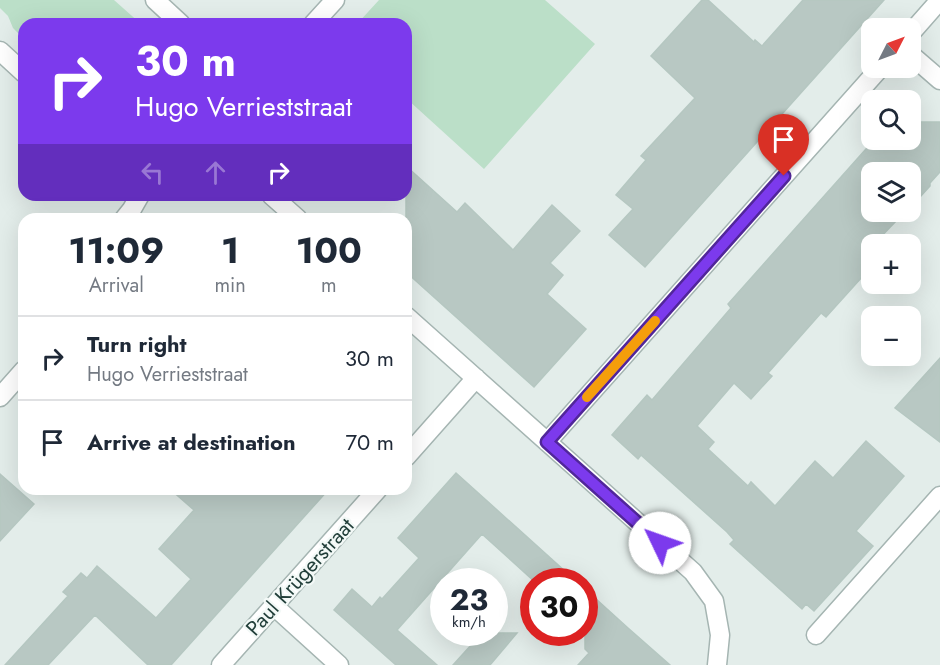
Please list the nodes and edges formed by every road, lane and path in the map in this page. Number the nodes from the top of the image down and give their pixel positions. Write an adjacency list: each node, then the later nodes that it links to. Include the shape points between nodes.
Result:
1 (154, 0): 4 (street)
2 (335, 0): 5 (street)
3 (940, 0): 6 (street)
4 (174, 18)
5 (318, 18)
6 (921, 22)
7 (0, 51): 9 (street)
8 (921, 64): 11 (street)
9 (18, 67)
10 (871, 78): 18 (street)
11 (940, 80)
12 (278, 201): 13 (street)
13 (291, 213)
14 (412, 321): 16 (street)
15 (18, 377): 17 (street)
16 (476, 378): 18 (street); 19 (street)
17 (0, 397)
18 (547, 442): 26 (street, via 693,572 714,601 720,636)
19 (412, 450)
20 (373, 495): 22 (street, Paul Krügerstraat)
21 (940, 496): 23 (street)
22 (274, 606): 24 (street, Paul Krügerstraat); 25 (street)
23 (816, 635)
24 (221, 665)
25 (339, 665)
26 (717, 665)

